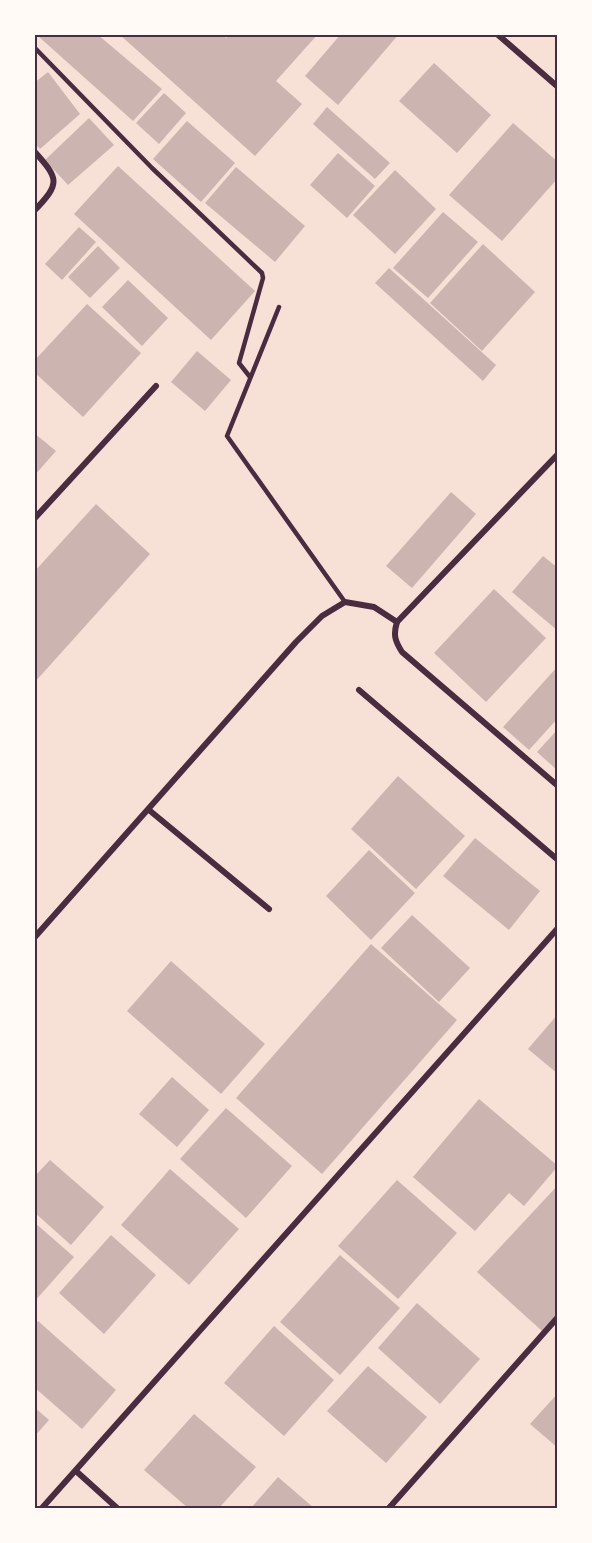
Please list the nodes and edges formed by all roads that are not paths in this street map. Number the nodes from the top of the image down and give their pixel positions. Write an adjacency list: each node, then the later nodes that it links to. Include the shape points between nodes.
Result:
1 (497, 34): 3 (street)
2 (34, 47): 7 (lane, via 262,273 239,363)
3 (558, 87)
4 (34, 151): 5 (street, via 55,178 55,187)
5 (34, 211)
6 (279, 307): 7 (lane)
7 (250, 377): 11 (lane, via 228,430 229,443)
8 (156, 386): 10 (street)
9 (558, 454): 12 (street)
10 (34, 519)
11 (345, 602): 12 (street, via 374,607); 15 (street, via 322,616 296,642)
12 (397, 622): 14 (street, via 394,638 402,652)
13 (359, 690): 16 (street)
14 (558, 786)
15 (148, 810): 17 (street); 19 (street)
16 (558, 860)
17 (269, 909)
18 (558, 928): 21 (street)
19 (34, 939)
20 (558, 1317): 24 (street)
21 (76, 1471): 22 (street); 23 (street)
22 (42, 1509)
23 (117, 1509)
24 (389, 1509)

